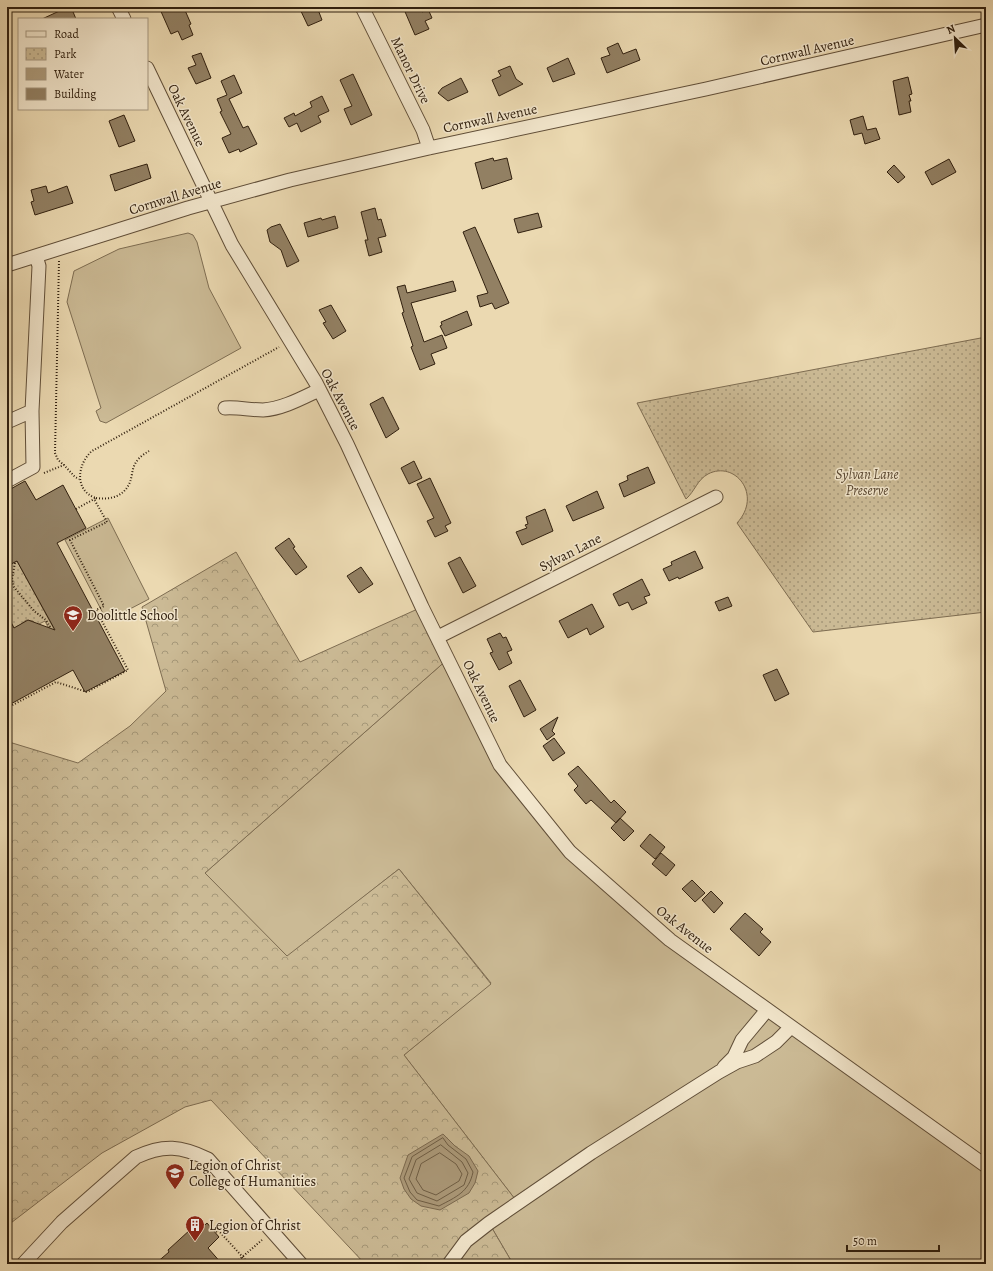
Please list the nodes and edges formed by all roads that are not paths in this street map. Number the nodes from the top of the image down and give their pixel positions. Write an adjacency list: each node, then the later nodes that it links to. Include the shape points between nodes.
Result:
1 (118, 7): 3 (street)
2 (362, 7): 6 (street, Manor Drive, via 420,124)
3 (124, 18)
4 (986, 25): 6 (street, Cornwall Avenue)
5 (148, 70): 7 (street, Oak Avenue)
6 (429, 148): 7 (street, Cornwall Avenue, via 290,180)
7 (211, 202): 8 (street, Cornwall Avenue); 10 (street, Oak Avenue, via 250,276)
8 (36, 256): 9 (street, Cornwall Avenue); 12 (street, via 39,266)
9 (7, 265)
10 (320, 390): 11 (street, via 284,406 264,410 239,406); 16 (street, Oak Avenue)
11 (225, 408)
12 (32, 411): 13 (street); 14 (street, via 33,467)
13 (7, 422)
14 (7, 481)
15 (716, 497): 16 (street, Sylvan Lane)
16 (438, 637): 17 (street, Oak Avenue, via 500,765 570,852 670,940)
17 (767, 1010): 18 (street, Oak Avenue); 19 (street, via 742,1040 734,1057)
18 (791, 1027): 19 (street, via 756,1056 737,1062); 20 (street, Oak Avenue)
19 (719, 1072): 23 (street, via 591,1153 489,1223 466,1241)
20 (986, 1166)
21 (23, 1264): 22 (street, via 62,1222 136,1157 162,1148 191,1150 208,1159)
22 (301, 1264)
23 (449, 1264)

